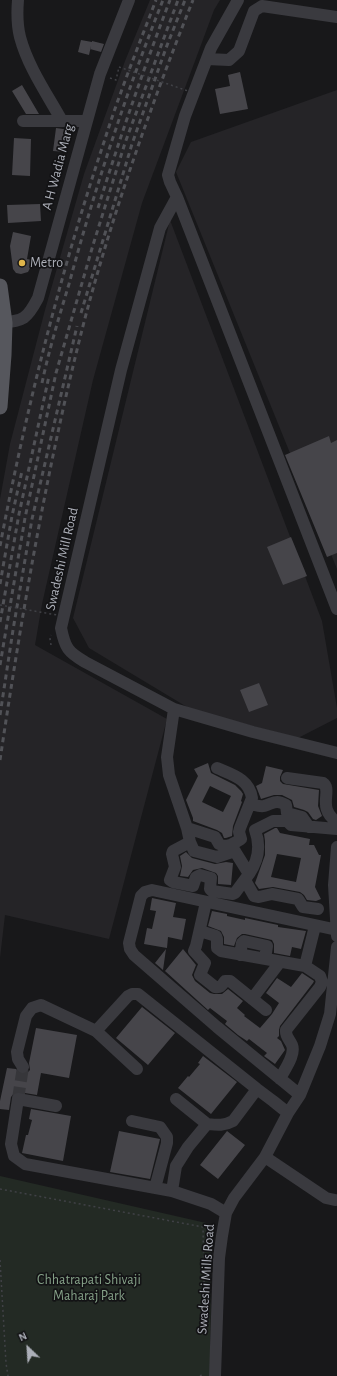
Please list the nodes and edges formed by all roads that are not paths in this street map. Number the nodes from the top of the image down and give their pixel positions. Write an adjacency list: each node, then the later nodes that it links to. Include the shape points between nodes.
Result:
1 (18, 0): 7 (street, via 17,18 26,54)
2 (128, 0): 8 (street, A H Wadia Marg, via 100,74)
3 (238, 0): 5 (street, via 210,48)
4 (337, 17): 5 (street, via 262,6 254,11 239,51 229,60)
5 (207, 59): 9 (street, via 185,116 168,175)
6 (23, 121): 7 (street)
7 (62, 121): 8 (street)
8 (86, 121): 11 (street, A H Wadia Marg, via 38,298 28,315 22,319)
9 (177, 197): 14 (street); 15 (street, Swadeshi Mill Road, via 160,228 120,370 61,628 65,644 73,655)
10 (0, 286): 11 (main road)
11 (2, 323): 12 (main road)
12 (2, 355): 13 (main road)
13 (0, 406)
14 (337, 608)
15 (174, 709): 16 (street, Swadeshi Mill Road); 22 (street, via 167,757 168,775)
16 (337, 753)
17 (216, 768): 19 (street, via 241,779 249,786)
18 (287, 778): 21 (street, via 323,783 327,788 325,805 330,818)
19 (251, 804): 20 (street, via 284,804); 26 (street, via 240,828)
20 (288, 818): 23 (street, via 302,817 309,827); 24 (street, via 273,821)
21 (337, 822)
22 (187, 828): 25 (street); 26 (street, via 216,838 221,846)
23 (337, 829)
24 (255, 830): 26 (street); 28 (street, via 259,846 256,863)
25 (190, 842): 26 (street, via 194,851 217,856); 28 (street, via 173,851 176,867 171,881 193,886 196,876 200,875 211,878 212,891 235,894)
26 (236, 845): 28 (street)
27 (337, 848): 32 (street, via 334,885)
28 (247, 877): 30 (street, via 256,897 272,894 298,899 303,907)
29 (206, 902): 31 (street); 33 (street); 44 (street, via 152,890 145,892 141,896 129,943 130,949)
30 (318, 909)
31 (316, 926): 32 (street); 37 (street)
32 (336, 930): 34 (street)
33 (200, 931): 36 (street, via 216,936 217,948 220,951); 38 (street, via 194,951 205,963 200,972 201,976 218,988 230,980)
34 (337, 936)
35 (337, 947): 40 (street, Swadeshi Mills Road)
36 (280, 962): 37 (street); 38 (street)
37 (305, 966): 44 (street, via 320,976 322,982 286,1030 285,1034 293,1047 293,1052)
38 (252, 999): 39 (street)
39 (266, 1010)
40 (334, 1015): 46 (street, Swadeshi Mills Road)
41 (96, 1031): 42 (street, via 40,1005 32,1008 26,1016 17,1052 18,1059); 43 (street); 45 (street, via 128,996 138,994)
42 (24, 1067)
43 (137, 1069)
44 (280, 1079): 46 (street)
45 (257, 1089): 49 (street); 51 (street, via 233,1121 222,1125)
46 (300, 1095): 49 (street, Swadeshi Mills Road)
47 (176, 1099): 51 (street)
48 (56, 1106): 53 (street, via 18,1100 11,1144 14,1156 25,1164)
49 (288, 1113): 52 (street, Swadeshi Mills Road)
50 (132, 1121): 53 (street, via 160,1127 167,1137)
51 (207, 1124): 54 (street, via 176,1166)
52 (265, 1157): 55 (street, via 326,1198); 56 (street, Swadeshi Mills Road)
53 (155, 1188): 54 (street)
54 (172, 1191): 56 (street, via 211,1204)
55 (335, 1200)
56 (226, 1212): 57 (street, Swadeshi Mills Road, via 219,1258)
57 (210, 1374)

